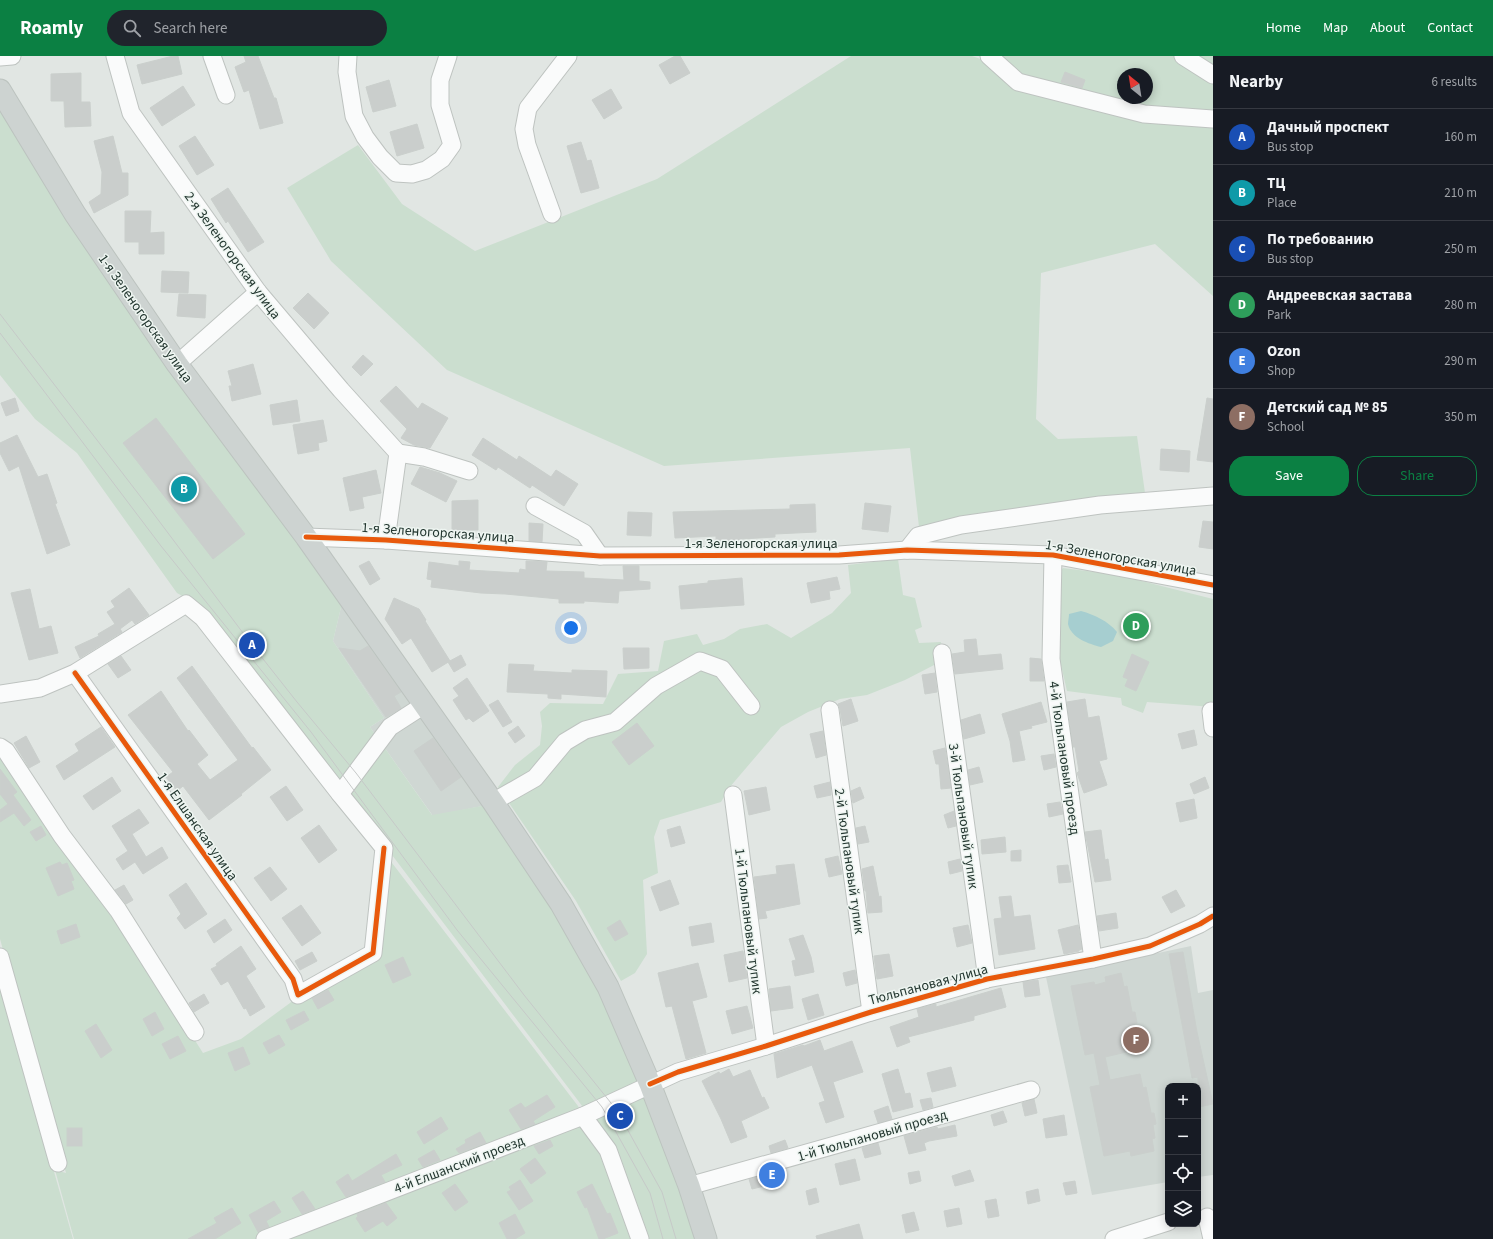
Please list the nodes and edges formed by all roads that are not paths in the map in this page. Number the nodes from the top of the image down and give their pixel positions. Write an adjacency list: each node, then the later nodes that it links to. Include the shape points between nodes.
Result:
1 (12, 56): 9 (street)
2 (115, 56): 15 (street, 2-я Зеленогорская улица, via 131,113)
3 (212, 56): 12 (street)
4 (348, 56): 5 (street, via 347,72 354,116 365,138 396,173 412,174 426,170 442,159 452,145 440,105 440,80)
5 (448, 56)
6 (568, 56): 14 (street, via 528,108 524,129 527,145)
7 (989, 56): 13 (street, via 1018,82 1144,114)
8 (1183, 56): 10 (street)
9 (0, 57)
10 (1213, 75)
11 (0, 90): 16 (main road, 1-я Зеленогорская улица, via 75,214)
12 (226, 95)
13 (1213, 119)
14 (552, 214)
15 (258, 292): 16 (street); 17 (street, 2-я Зеленогорская улица)
16 (177, 364): 21 (main road, 1-я Зеленогорская улица)
17 (398, 453): 18 (street, via 424,457); 22 (street)
18 (469, 471)
19 (1213, 496): 23 (street, via 1100,505 961,525 918,536)
20 (535, 506): 25 (street, via 584,533)
21 (306, 537): 22 (street, 1-я Зеленогорская улица); 30 (main road, 1-я Зеленогорская улица)
22 (386, 540): 25 (street, 1-я Зеленогорская улица)
23 (907, 550): 24 (street, 1-я Зеленогорская улица); 25 (street, 1-я Зеленогорская улица, via 839,555)
24 (1053, 555): 26 (street, 1-я Зеленогорская улица); 41 (street, 4-й Тюльпановый проезд, via 1051,659)
25 (600, 556)
26 (1213, 585)
27 (942, 654): 42 (street, 3-й Тюльпановый тупик)
28 (75, 673): 29 (street, via 40,688); 36 (street, via 186,604 203,618); 36 (street, 1-я Елшанская улица, via 293,979 298,995 373,952 384,848)
29 (0, 694)
30 (424, 704): 36 (street, via 390,727); 38 (main road, 1-я Зеленогорская улица)
31 (751, 706): 38 (street, via 722,669 700,661 656,686 615,722 585,730 565,742 535,778)
32 (830, 710): 43 (street, 2-й Тюльпановый тупик)
33 (1211, 711): 34 (street)
34 (1213, 728)
35 (0, 746): 44 (street, via 6,751 62,836 118,910)
36 (340, 794)
37 (733, 795): 45 (street, 1-й Тюльпановый тупик)
38 (493, 802): 46 (main road, 1-я Зеленогорская улица, via 561,904 608,987)
39 (1213, 916): 41 (street, Тюльпановая улица, via 1150,946)
40 (0, 957): 49 (street)
41 (1093, 960): 42 (street, Тюльпановая улица)
42 (987, 979): 43 (street, Тюльпановая улица)
43 (871, 1012): 45 (street, Тюльпановая улица)
44 (195, 1032)
45 (766, 1046): 46 (street, Тюльпановая улица, via 678,1072)
46 (650, 1084): 48 (street, 4-й Елшанский проезд); 50 (main road, 1-я Зеленогорская улица)
47 (1031, 1090): 50 (street, 1-й Тюльпановый проезд)
48 (583, 1116): 53 (street, 4-й Елшанский проезд); 54 (street, via 608,1150)
49 (58, 1163)
50 (690, 1186): 55 (main road, 1-я Зеленогорская улица)
51 (1206, 1217): 57 (street)
52 (1165, 1223): 56 (street)
53 (265, 1239)
54 (640, 1239)
55 (706, 1239)
56 (1114, 1239)
57 (1212, 1239)

